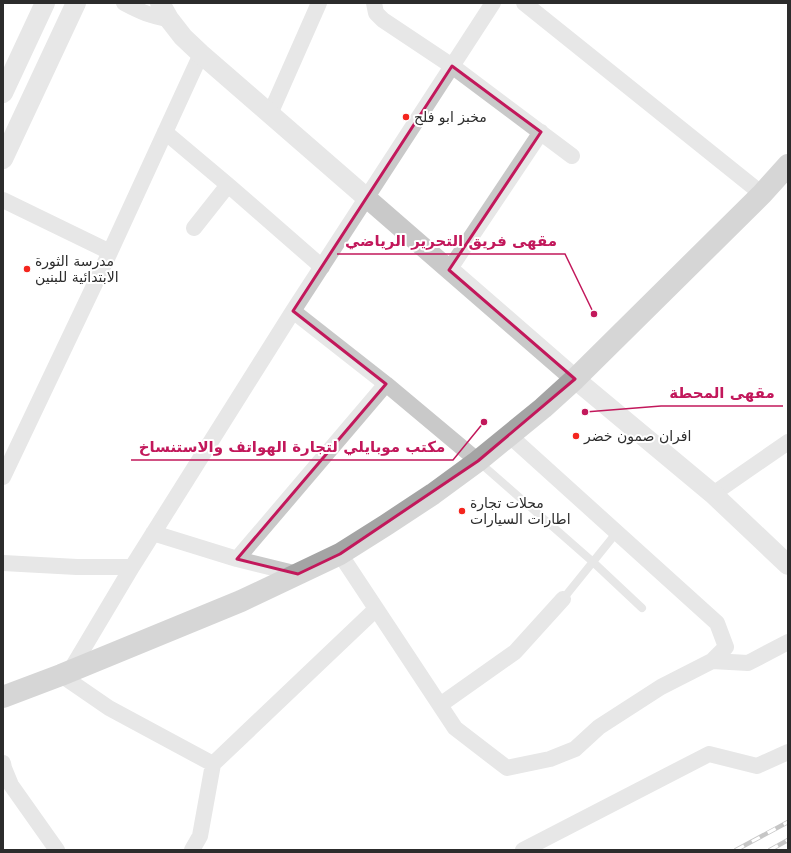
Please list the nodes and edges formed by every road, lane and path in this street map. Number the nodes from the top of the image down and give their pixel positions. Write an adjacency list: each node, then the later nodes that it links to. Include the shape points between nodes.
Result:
1 (45, 3): 11 (street)
2 (76, 3): 16 (street)
3 (124, 3): 8 (street, via 156,17)
4 (319, 3): 12 (street)
5 (374, 3): 10 (street, via 376,13 383,20)
6 (493, 3): 10 (street)
7 (524, 3): 19 (street)
8 (165, 11): 9 (street, via 183,37)
9 (201, 54): 12 (street); 13 (street)
10 (452, 66): 14 (street); 20 (street)
11 (5, 85)
12 (270, 114): 20 (street)
13 (165, 132): 18 (street); 23 (street)
14 (541, 132): 15 (street); 25 (street)
15 (572, 156)
16 (3, 159)
17 (788, 165): 19 (main road)
18 (228, 185): 22 (street); 24 (street)
19 (762, 194): 27 (main road)
20 (366, 198): 24 (street); 25 (street)
21 (3, 200): 23 (street)
22 (194, 228)
23 (110, 252): 32 (street)
24 (322, 266): 26 (street)
25 (448, 270): 27 (street)
26 (293, 311): 28 (street); 35 (street)
27 (575, 379): 29 (main road); 33 (street)
28 (386, 384): 31 (street); 37 (street)
29 (510, 436): 31 (main road); 34 (street)
30 (788, 442): 33 (street)
31 (478, 461): 36 (main road, via 433,494); 38 (lane)
32 (3, 477)
33 (713, 494): 40 (street)
34 (617, 532): 38 (lane); 47 (street, via 717,624 726,647)
35 (153, 534): 37 (street); 41 (street)
36 (340, 554): 42 (main road); 45 (street)
37 (237, 559): 42 (street)
38 (593, 562): 43 (lane); 44 (lane)
39 (3, 563): 41 (street)
40 (788, 565)
41 (132, 567): 48 (street)
42 (298, 574): 48 (main road, via 241,601)
43 (563, 599): 50 (street, via 515,652)
44 (642, 608)
45 (376, 609): 50 (street); 53 (street)
46 (788, 642): 47 (street, via 748,662)
47 (712, 661): 50 (street, via 654,691 599,727 575,749 550,759 507,768 455,728)
48 (66, 673): 49 (main road); 53 (street, via 109,708)
49 (3, 697)
50 (440, 705)
51 (788, 752): 56 (street, via 757,766 709,754)
52 (3, 763): 54 (street, via 11,785)
53 (213, 764): 55 (street, via 200,836)
54 (57, 850)
55 (192, 850)
56 (523, 850)

